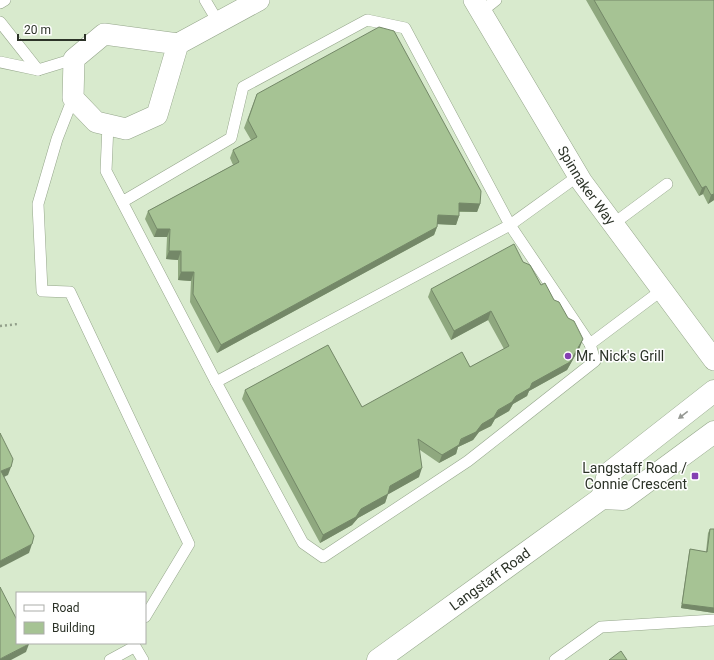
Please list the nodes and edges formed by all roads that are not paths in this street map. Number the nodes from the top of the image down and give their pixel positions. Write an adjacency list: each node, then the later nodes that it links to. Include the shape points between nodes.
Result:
1 (5, 0): 4 (lane)
2 (205, 0): 7 (lane)
3 (259, 0): 7 (street)
4 (0, 3)
5 (484, 4): 14 (street, Spinnaker Way)
6 (0, 22): 11 (lane)
7 (218, 22): 8 (street)
8 (178, 44): 9 (street, via 104,34); 13 (street, via 157,115 126,129)
9 (74, 59): 11 (lane); 12 (street)
10 (0, 62): 11 (lane)
11 (38, 70)
12 (73, 98): 13 (street, via 96,122); 26 (lane, via 57,139 38,204 42,291 70,292 190,544)
13 (108, 125): 16 (lane, via 106,171)
14 (578, 176): 17 (street, Spinnaker Way); 18 (lane)
15 (667, 184): 17 (lane)
16 (122, 202): 18 (lane, via 231,138 243,87 367,20 405,28); 22 (lane)
17 (614, 224): 19 (street, Spinnaker Way)
18 (510, 225): 20 (lane); 22 (lane)
19 (662, 290): 20 (lane); 21 (street, Spinnaker Way)
20 (590, 344): 22 (lane, via 595,361 468,461 323,557 303,543)
21 (714, 360)
22 (216, 382)
23 (714, 390): 25 (main road, one-way to 25, via 608,474)
24 (714, 432): 25 (main road, via 623,498)
25 (602, 498): 31 (main road, Langstaff Road)
26 (146, 615)
27 (714, 620): 32 (lane, via 601,627)
28 (133, 645): 29 (lane); 30 (lane)
29 (110, 660)
30 (143, 660)
31 (378, 660)
32 (555, 660)

